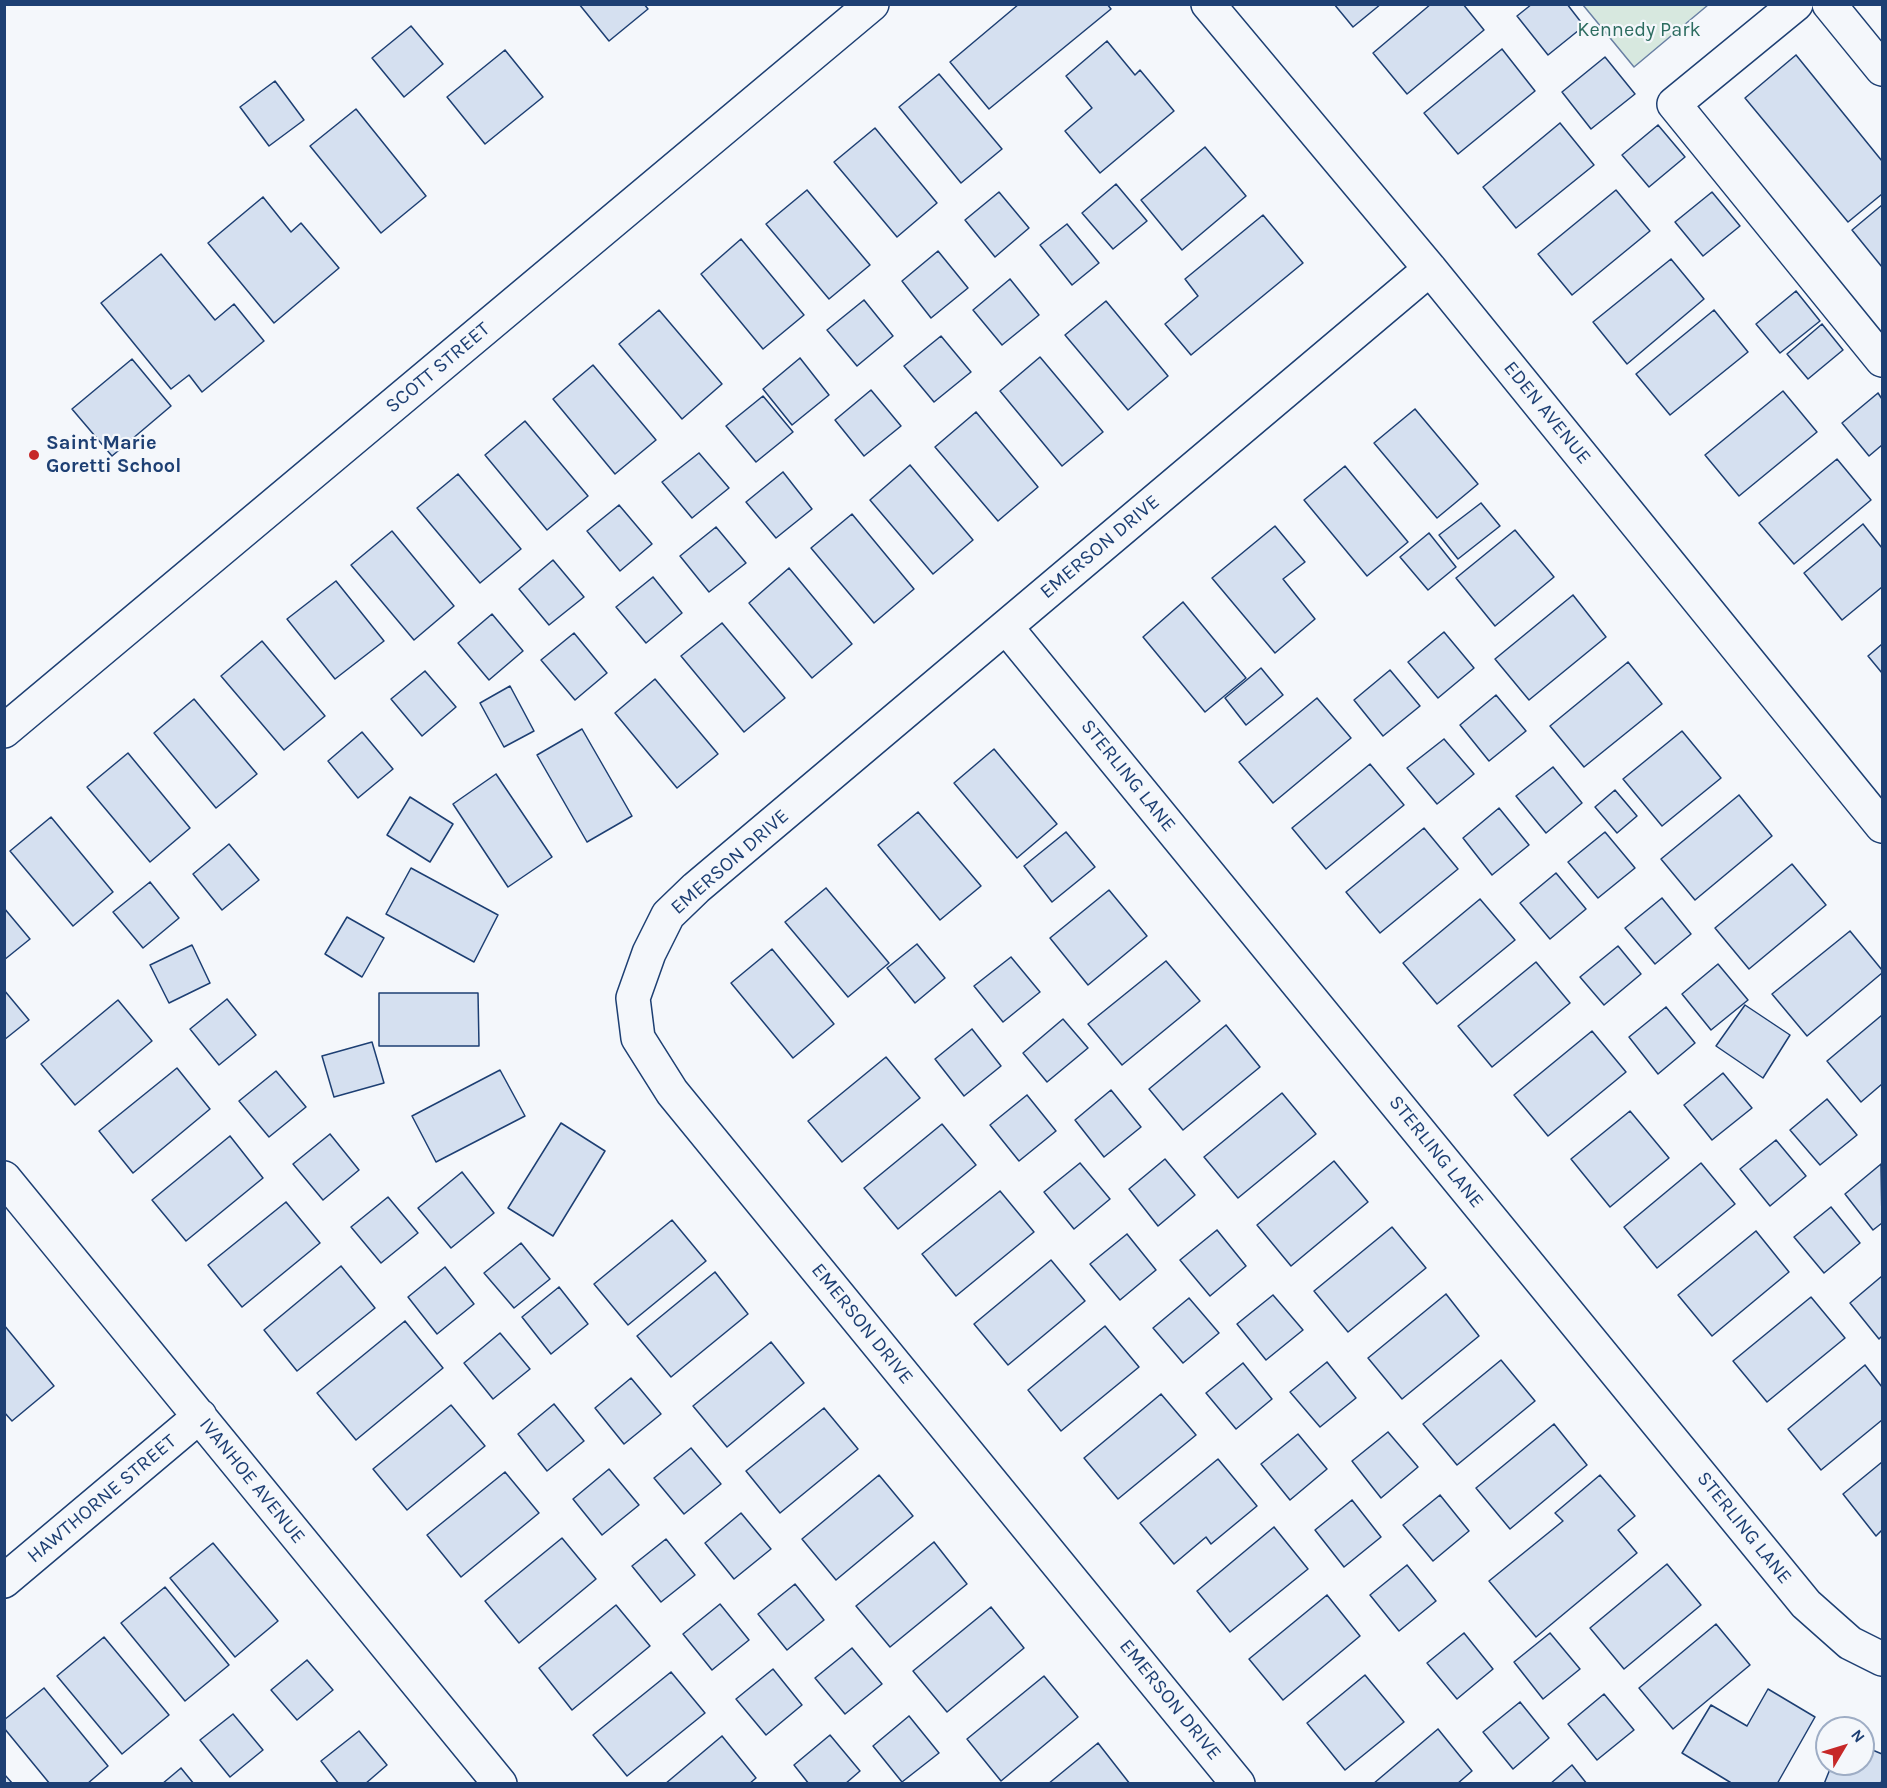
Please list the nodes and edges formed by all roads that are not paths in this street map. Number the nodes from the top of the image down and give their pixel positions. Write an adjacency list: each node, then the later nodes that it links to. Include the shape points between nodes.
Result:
1 (872, 4): 9 (street, SCOTT STREET)
2 (1208, 4): 6 (street, EDEN AVENUE)
3 (1796, 4): 7 (street, via 1674,104)
4 (1829, 4): 5 (street)
5 (1882, 69)
6 (1430, 269): 8 (street, EMERSON DRIVE); 10 (street, EDEN AVENUE)
7 (1882, 360)
8 (1006, 627): 14 (street, STERLING LANE, via 1806,1604 1850,1643); 16 (street, EMERSON DRIVE, via 668,915 633,998 638,1038 672,1092)
9 (4, 731)
10 (1882, 825)
11 (4, 1178): 12 (street, IVANHOE AVENUE)
12 (200, 1416): 13 (street, HAWTHORNE STREET); 15 (street, IVANHOE AVENUE)
13 (4, 1581)
14 (1882, 1659)
15 (500, 1784)
16 (1238, 1784)

